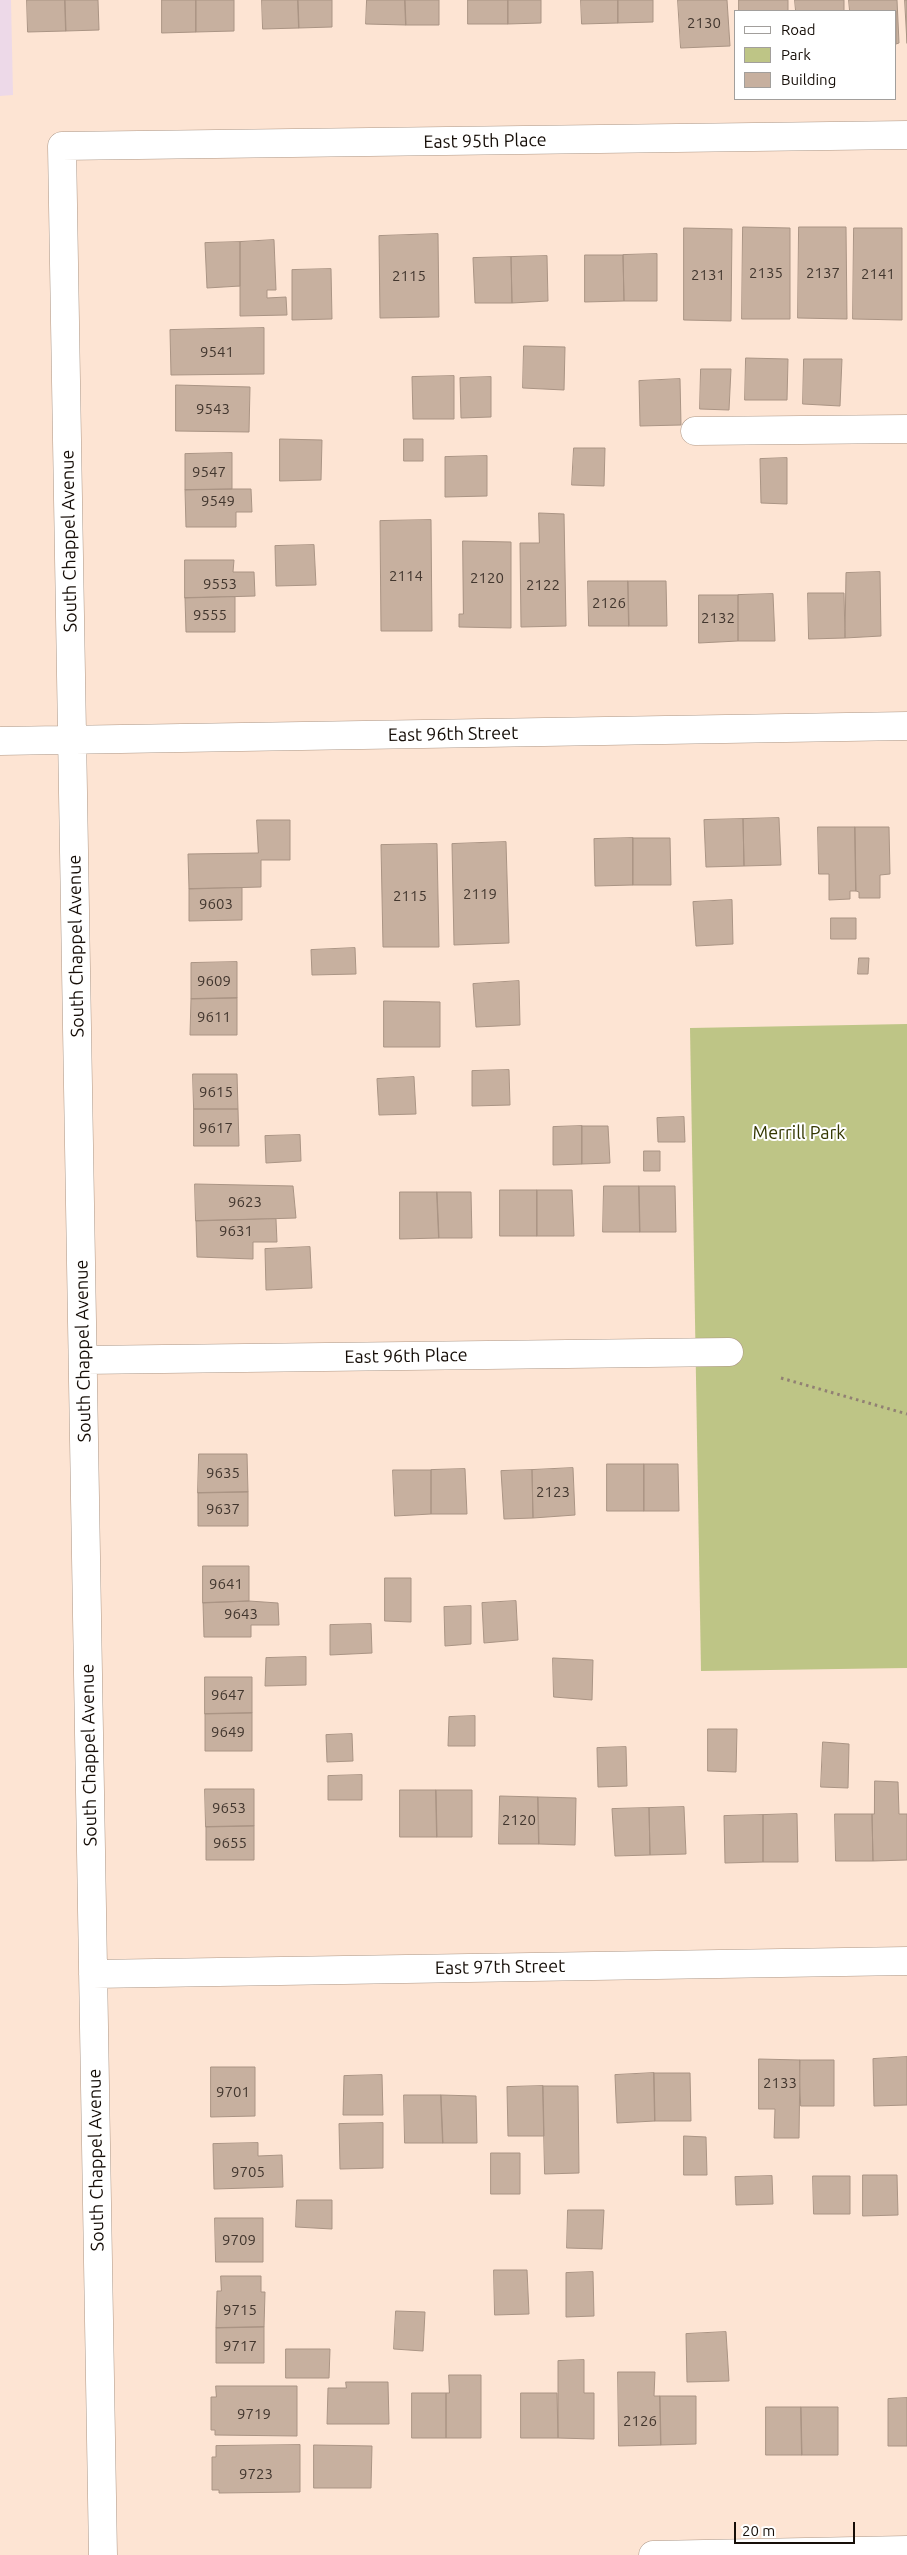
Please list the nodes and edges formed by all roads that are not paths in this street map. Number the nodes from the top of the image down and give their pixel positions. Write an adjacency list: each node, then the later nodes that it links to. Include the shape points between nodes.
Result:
1 (907, 135): 2 (street, East 95th Place)
2 (62, 146): 6 (street, South Chappel Avenue)
3 (907, 429): 4 (street)
4 (695, 431)
5 (907, 726): 6 (street, East 96th Street)
6 (72, 740): 7 (street, East 96th Street); 9 (street, South Chappel Avenue)
7 (0, 741)
8 (729, 1352): 9 (street, East 96th Place)
9 (83, 1360): 11 (street, South Chappel Avenue)
10 (907, 1960): 11 (street, East 97th Street)
11 (93, 1974): 13 (street, South Chappel Avenue)
12 (907, 2550): 14 (street)
13 (103, 2555)
14 (653, 2555)

